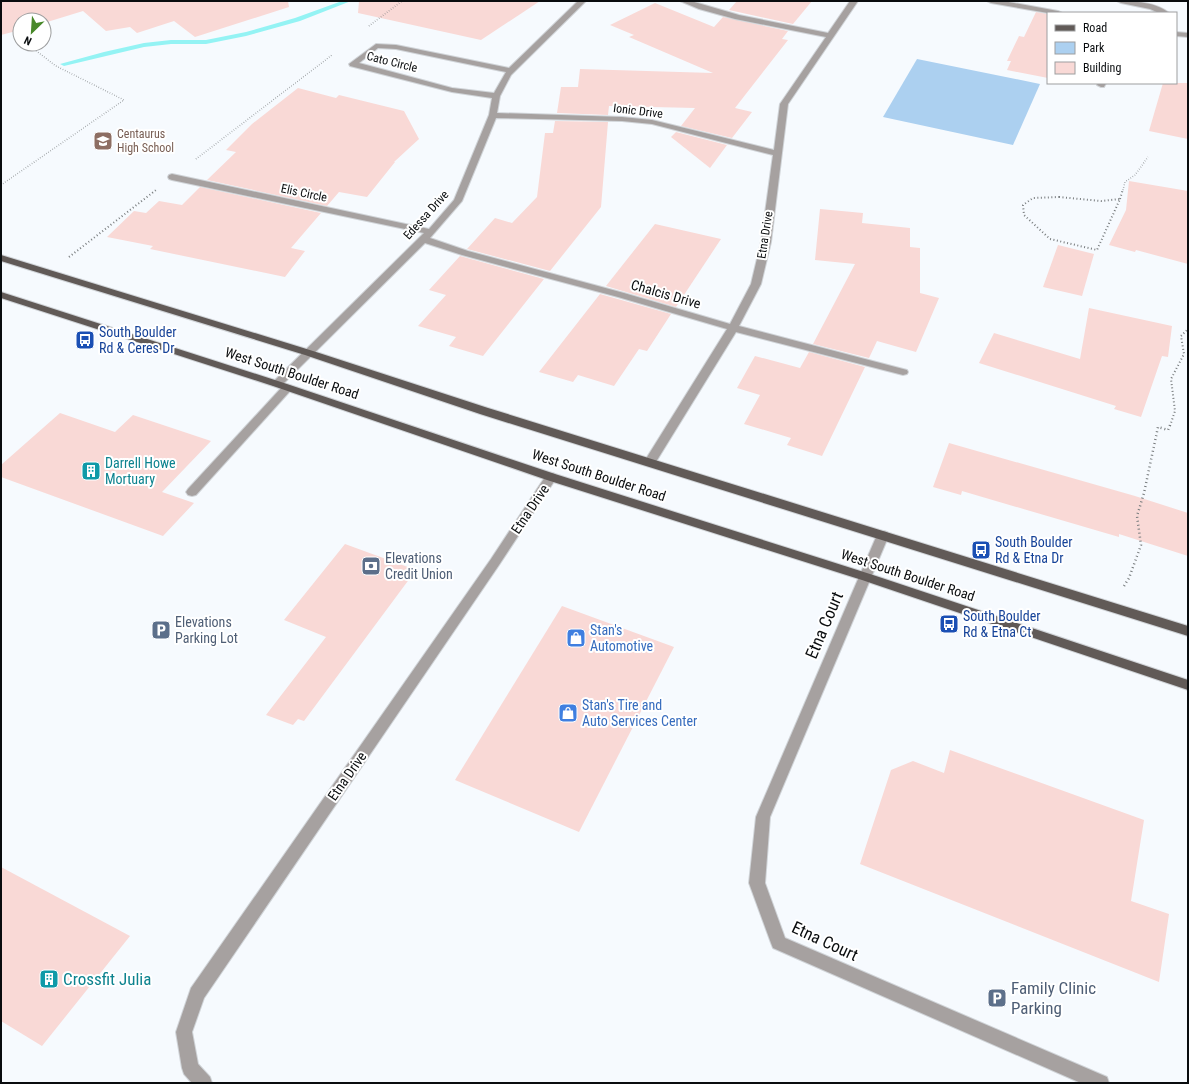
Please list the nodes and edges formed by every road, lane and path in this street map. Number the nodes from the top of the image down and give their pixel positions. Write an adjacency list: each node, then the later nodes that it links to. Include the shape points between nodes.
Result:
1 (402, 1): 9 (path)
2 (582, 1): 13 (street, Edessa Drive)
3 (684, 1): 10 (street, via 711,12 736,18)
4 (854, 1): 10 (street, Etna Drive)
5 (991, 1): 7 (street)
6 (1121, 1): 8 (street, via 1152,6)
7 (1052, 12)
8 (1163, 12)
9 (365, 29)
10 (830, 36): 16 (street, Etna Drive, via 784,104)
11 (38, 52): 19 (path, via 56,66 124,100)
12 (335, 53): 18 (path)
13 (512, 71): 14 (street, Edessa Drive); 14 (street, Cato Circle, via 396,47 376,46 353,64 452,90)
14 (496, 96): 15 (street, Edessa Drive)
15 (493, 115): 16 (street, Ionic Drive, via 652,122); 21 (street, Edessa Drive, via 458,201)
16 (777, 153): 26 (street, Etna Drive, via 766,242 756,284)
17 (1148, 157): 20 (path, via 1135,175 1125,182)
18 (172, 177): 21 (street, Elis Circle); 24 (path)
19 (1, 185)
20 (1120, 199): 20 (path, via 1097,250 1050,239 1024,215 1023,205 1033,198 1059,197 1101,201)
21 (431, 232): 22 (street, Edessa Drive)
22 (423, 239): 26 (street, Chalcis Drive); 28 (street, Edessa Drive)
23 (1, 258): 24 (main road, West South Boulder Road)
24 (48, 273): 28 (main road, West South Boulder Road)
25 (1, 295): 30 (main road, West South Boulder Road)
26 (733, 328): 29 (street, Chalcis Drive); 31 (street, Etna Drive)
27 (1188, 329): 36 (path, via 1181,336 1184,354 1171,379 1175,411 1168,430 1158,427 1137,516 1141,545 1129,578)
28 (309, 353): 30 (street, Edessa Drive); 31 (main road, West South Boulder Road)
29 (903, 372)
30 (282, 386): 32 (main road, West South Boulder Road); 33 (street, Edessa Drive)
31 (650, 462): 34 (main road, West South Boulder Road)
32 (551, 477): 35 (main road, West South Boulder Road); 39 (street, Etna Drive, via 197,994 184,1032 190,1068)
33 (192, 492)
34 (883, 534): 35 (street, Etna Court); 37 (main road, West South Boulder Road)
35 (866, 577): 38 (main road, West South Boulder Road); 40 (street, Etna Court, via 763,817 757,883 778,943)
36 (1122, 589)
37 (1188, 631)
38 (1188, 685)
39 (204, 1083)
40 (1101, 1083)

